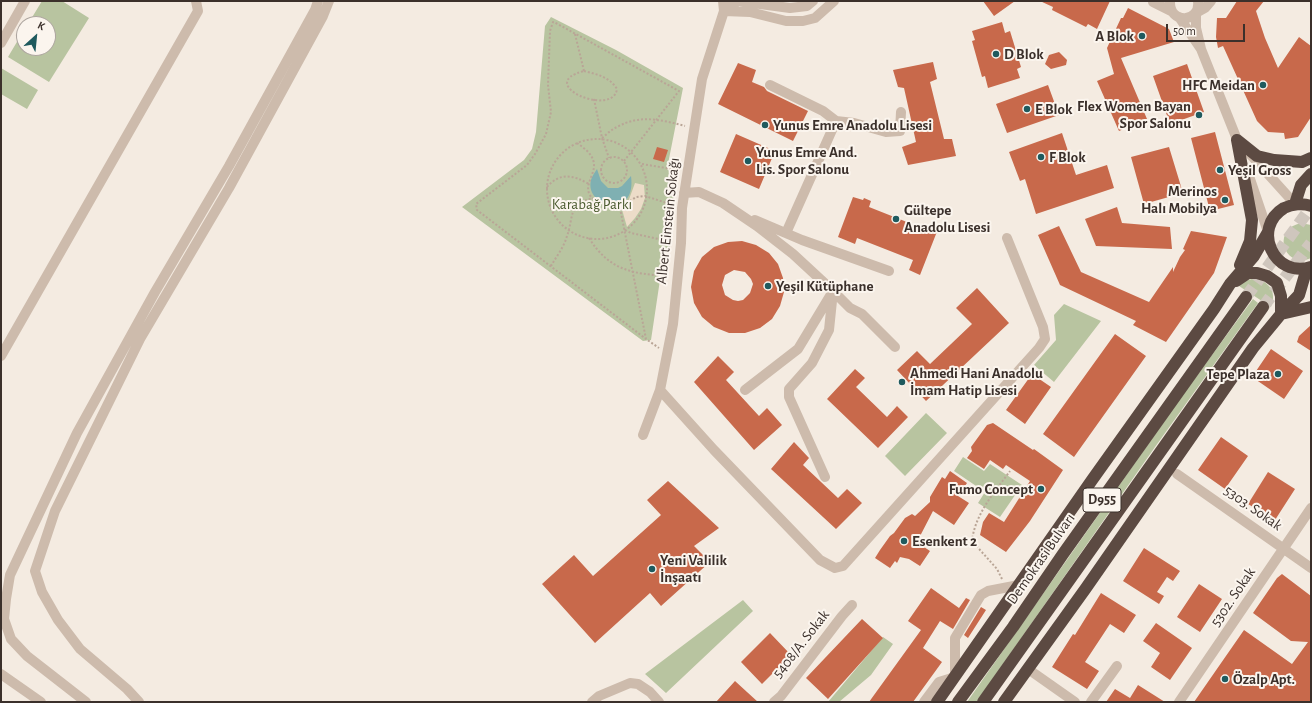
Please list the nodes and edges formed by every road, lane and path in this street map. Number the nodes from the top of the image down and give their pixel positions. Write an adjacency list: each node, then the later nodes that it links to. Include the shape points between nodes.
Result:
1 (25, 1): 15 (street)
2 (196, 1): 65 (street, via 198,11)
3 (318, 1): 83 (street, via 77,434 10,575 4,619 11,639 27,656)
4 (329, 1): 84 (street, via 229,188 140,338 55,511 35,571 42,592 58,620 80,649)
5 (738, 1): 6 (street, via 790,8 807,6); 11 (street)
6 (813, 1)
7 (834, 1): 11 (street, via 815,18 803,21 786,21)
8 (1153, 1): 12 (street)
9 (1198, 1): 13 (street)
10 (1211, 1): 13 (street, via 1205,8)
11 (723, 6): 23 (street, Albert Einstein Sokağı, via 702,79)
12 (1173, 10): 13 (street, via 1188,18); 16 (street)
13 (1196, 12): 16 (street)
14 (575, 33): 17 (path); 21 (path, via 679,91); 51 (path, via 554,22 551,24 548,84 551,112 546,134 540,145 527,165 476,204 477,210)
15 (1, 43)
16 (1200, 49): 25 (street)
17 (584, 71): 19 (path, via 570,77 567,80 567,87 582,97); 19 (path, via 611,81 617,89 617,93 611,99)
18 (770, 85): 22 (street, via 823,111)
19 (594, 99): 24 (path)
20 (901, 112): 22 (street, via 900,130 886,132)
21 (657, 119): 23 (path); 24 (path, via 630,121); 27 (path)
22 (836, 121): 47 (street)
23 (695, 128): 32 (street, Albert Einstein Sokağı)
24 (602, 138): 26 (path); 27 (path); 28 (path)
25 (1237, 140): 29 (highway, via 1257,156 1302,162); 40 (street); 46 (street); 56 (highway, via 1252,220 1247,252)
26 (577, 143): 34 (path, via 585,148 593,159 594,169); 35 (path, via 563,150 557,157 549,172)
27 (632, 151): 30 (path); 31 (path)
28 (609, 158): 30 (path, via 618,157); 30 (path, via 602,164 601,173 613,184 622,182 627,175)
29 (1311, 158)
30 (624, 161)
31 (642, 164): 32 (path); 37 (path, via 647,180)
32 (687, 172): 36 (street, Albert Einstein Sokağı)
33 (1311, 174): 40 (highway, via 1301,185)
34 (588, 184): 35 (path, via 569,176 556,179); 38 (path)
35 (546, 188): 44 (path, via 549,204 556,219)
36 (684, 193): 39 (street, via 698,192); 43 (street, Albert Einstein Sokağı)
37 (648, 197): 42 (path, via 636,197); 43 (path); 45 (path, via 642,213 631,227)
38 (593, 198): 42 (path, via 608,207); 44 (path, via 581,202 575,208)
39 (723, 203): 47 (street); 57 (street, via 793,254)
40 (1294, 204): 41 (highway); 46 (highway, via 1274,217)
41 (1311, 206)
42 (620, 208): 45 (path)
43 (682, 208): 50 (street, Albert Einstein Sokağı)
44 (568, 230): 48 (path); 51 (path, via 568,236)
45 (625, 230): 48 (path, via 617,236); 50 (path); 54 (path)
46 (1268, 232): 52 (highway, via 1271,250 1282,263 1299,269); 56 (highway, via 1254,256)
47 (786, 233): 53 (street)
48 (589, 238): 54 (path, via 596,250 608,260)
49 (1007, 238): 66 (street, via 1043,327 1045,339 842,566 835,568 820,560)
50 (681, 243): 55 (street, Albert Einstein Sokağı)
51 (550, 266): 62 (path)
52 (1309, 267): 61 (highway, via 1299,295)
53 (889, 271)
54 (633, 273): 55 (path); 62 (path)
55 (678, 277): 64 (street, Albert Einstein Sokağı)
56 (1230, 284): 61 (highway, via 1248,273 1267,276 1277,283 1281,296); 75 (highway)
57 (833, 291): 63 (street, via 850,308 862,314); 67 (street, via 798,349); 71 (street, via 829,330 812,363 789,390 789,398)
58 (1246, 297): 90 (highway, Demokrasi Bulvarı / D955)
59 (1263, 307): 91 (highway, D955)
60 (1311, 307): 61 (highway)
61 (1281, 314): 79 (highway, via 1253,348)
62 (646, 339): 64 (path)
63 (895, 347)
64 (667, 354): 66 (street, Albert Einstein Sokağı)
65 (1, 356)
66 (660, 390): 68 (street, Albert Einstein Sokağı)
67 (745, 390)
68 (643, 435)
69 (1010, 471): 76 (path, via 982,511 972,541 997,569)
70 (1177, 474): 73 (street, 5303. Sokak)
71 (825, 477)
72 (1311, 508): 73 (street, 5302. Sokak)
73 (1284, 548): 74 (street, 5303. Sokak); 95 (street, 5302. Sokak)
74 (1311, 568)
75 (1019, 585): 76 (street); 81 (highway)
76 (1006, 587): 81 (street, via 981,595 955,638)
77 (852, 604): 87 (street, 5408/A. Sokak)
78 (1117, 666): 94 (street)
79 (1028, 669): 92 (highway); 93 (street)
80 (1, 674): 82 (street)
81 (955, 677): 88 (street, via 939,682); 89 (highway)
82 (41, 702)
83 (86, 702)
84 (139, 702)
85 (592, 702): 86 (street, via 599,696 630,683 638,684)
86 (659, 702)
87 (774, 702)
88 (924, 702)
89 (938, 702)
90 (958, 702)
91 (983, 702)
92 (1004, 702)
93 (1075, 702)
94 (1091, 702)
95 (1179, 702)

